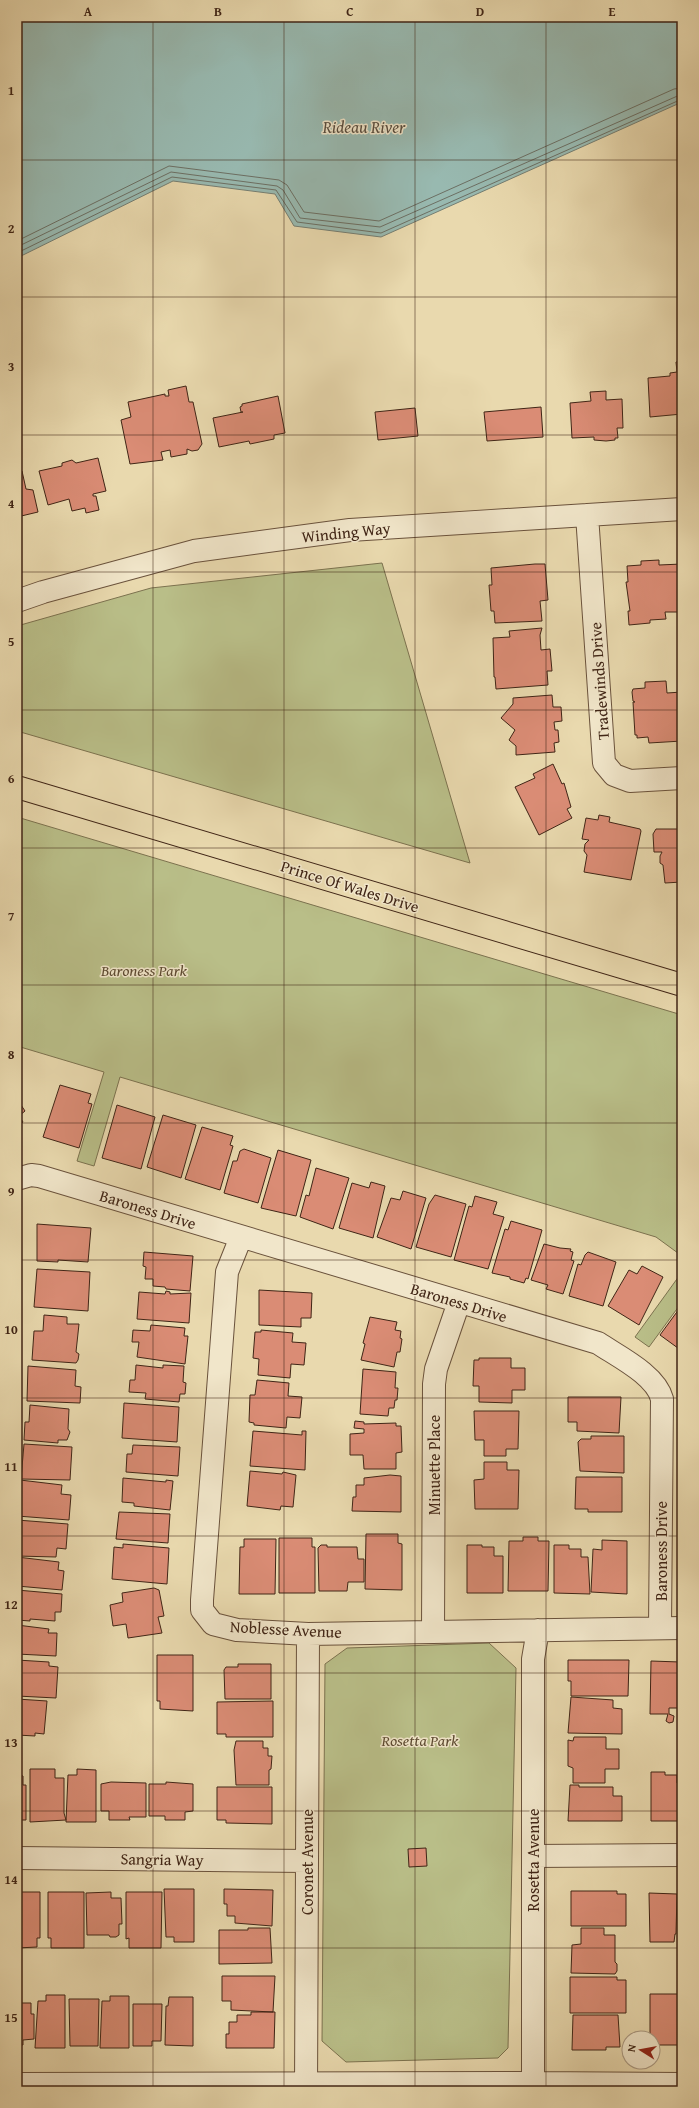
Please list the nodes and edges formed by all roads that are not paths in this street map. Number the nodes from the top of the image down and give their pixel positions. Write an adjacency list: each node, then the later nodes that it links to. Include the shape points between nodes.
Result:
1 (682, 509): 2 (street, Winding Way)
2 (587, 515): 3 (street, Winding Way, via 350,530 194,551); 4 (street, Tradewinds Drive, via 604,764 614,775 630,781)
3 (17, 601)
4 (682, 778)
5 (17, 787): 6 (main road, Prince Of Wales Drive)
6 (682, 985)
7 (17, 1179): 8 (street, Baroness Drive, via 38,1176)
8 (241, 1237): 9 (street, Baroness Drive); 14 (street, Noblesse Avenue, via 227,1272 202,1610 214,1624 231,1628)
9 (459, 1302): 10 (street, Baroness Drive, via 598,1344 650,1379 660,1390); 13 (street, Minuette Place, via 436,1369 434,1384)
10 (660, 1628): 11 (street, Noblesse Avenue); 12 (street, Noblesse Avenue)
11 (682, 1628)
12 (538, 1630): 13 (street, Noblesse Avenue); 16 (street, Rosetta Avenue, via 533,1659)
13 (433, 1632): 14 (street, Noblesse Avenue)
14 (308, 1634): 18 (street, Coronet Avenue)
15 (682, 1855): 16 (street)
16 (533, 1856): 22 (street, Rosetta Avenue)
17 (17, 1858): 18 (street, Sangria Way)
18 (307, 1861): 23 (street, Coronet Avenue)
19 (17, 2084): 21 (street)
20 (682, 2084): 22 (street)
21 (84, 2087): 23 (street)
22 (533, 2087): 23 (street)
23 (307, 2088)

